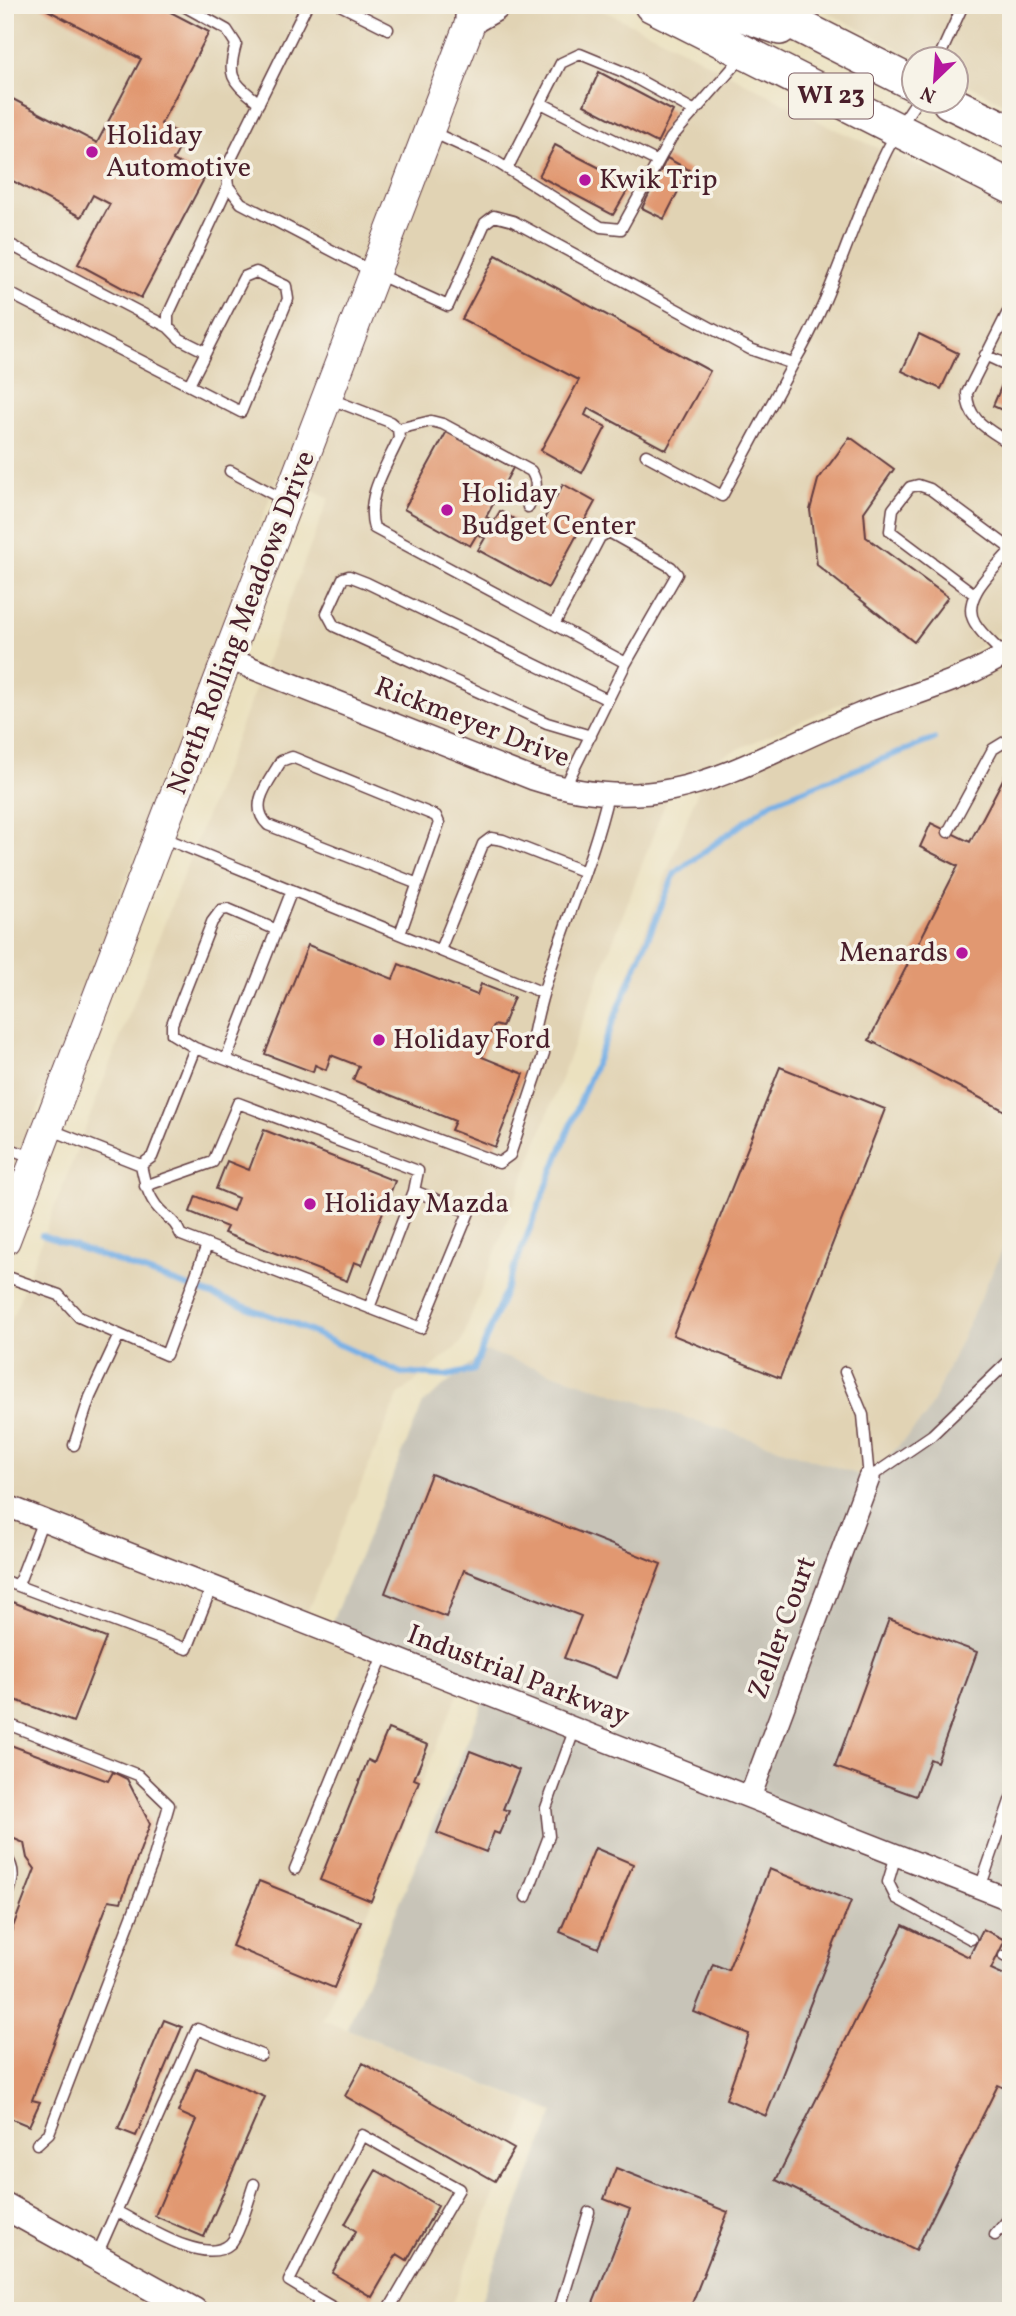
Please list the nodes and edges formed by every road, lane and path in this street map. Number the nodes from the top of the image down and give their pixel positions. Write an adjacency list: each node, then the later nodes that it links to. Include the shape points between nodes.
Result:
1 (182, 5): 14 (lane, via 227,30 236,44 230,66 233,81)
2 (340, 5): 9 (lane)
3 (651, 5): 12 (main road, WI 23)
4 (713, 5): 10 (main road)
5 (758, 5): 10 (main road, WI 23)
6 (963, 5): 11 (lane)
7 (304, 6): 14 (lane)
8 (481, 9): 20 (main road, North Rolling Meadows Drive)
9 (388, 29)
10 (823, 39): 13 (main road, WI 23)
11 (944, 46)
12 (747, 53): 16 (lane); 19 (main road, WI 23)
13 (900, 77)
14 (259, 103): 24 (lane, via 226,169)
15 (541, 103): 16 (lane, via 561,63 580,54); 22 (lane); 23 (lane)
16 (695, 111): 22 (lane, via 671,138)
17 (970, 112): 21 (main road)
18 (906, 116): 19 (lane)
19 (896, 130): 25 (main road, WI 23); 33 (lane, via 828,295)
20 (430, 131): 23 (lane); 27 (main road, North Rolling Meadows Drive)
21 (1011, 132)
22 (658, 162): 23 (lane, via 621,229 601,227)
23 (507, 169)
24 (228, 187): 27 (lane, via 241,203); 30 (lane, via 168,316)
25 (1011, 187)
26 (5, 242): 30 (lane)
27 (375, 273): 33 (lane, via 448,306 485,223 494,216 513,221 751,349); 36 (main road, North Rolling Meadows Drive)
28 (5, 291): 35 (lane)
29 (1011, 306): 32 (lane)
30 (168, 327): 31 (lane)
31 (206, 352): 35 (lane); 35 (lane, via 244,277 256,272 286,286 288,299 241,412)
32 (985, 355): 34 (lane); 38 (lane, via 967,393 967,408 977,422)
33 (793, 364): 39 (lane, via 722,496)
34 (1011, 367)
35 (189, 385)
36 (328, 398): 37 (lane); 41 (main road, North Rolling Meadows Drive)
37 (398, 429): 42 (lane, via 431,421 443,424 531,471 537,488); 45 (lane, via 399,438 373,496 374,528)
38 (1011, 444)
39 (646, 455)
40 (230, 471): 41 (lane)
41 (288, 502): 47 (main road, North Rolling Meadows Drive)
42 (528, 507)
43 (1011, 550): 44 (lane); 44 (lane, via 930,489 910,486 893,509 890,531)
44 (974, 594): 46 (lane, via 970,612 975,624)
45 (555, 623): 48 (lane); 48 (lane, via 600,537 609,532 630,543 677,574)
46 (1008, 653): 53 (street, Rickmeyer Drive, via 965,677 860,714 717,779 673,791)
47 (229, 659): 52 (street, Rickmeyer Drive); 55 (main road, North Rolling Meadows Drive)
48 (626, 663): 49 (lane)
49 (608, 701): 50 (lane); 50 (lane, via 367,583 343,578 327,613 334,626 547,723)
50 (591, 736): 52 (lane)
51 (1011, 738): 54 (lane, via 993,749)
52 (564, 789): 53 (street, Rickmeyer Drive)
53 (608, 795): 56 (lane)
54 (948, 831)
55 (161, 836): 58 (lane); 65 (main road, North Rolling Meadows Drive)
56 (585, 872): 61 (lane, via 491,838 483,844); 62 (lane)
57 (418, 884): 57 (lane, via 439,823 436,816 292,757 281,761 257,804 259,816 268,825); 60 (lane)
58 (292, 890): 59 (lane); 60 (lane)
59 (277, 930): 63 (lane, via 228,909 221,910 212,922 172,1024 172,1034); 64 (lane)
60 (400, 934): 61 (lane)
61 (440, 950): 62 (lane)
62 (541, 992): 64 (lane, via 533,1036 544,1054 510,1154 499,1163)
63 (195, 1048): 64 (lane); 68 (lane, via 152,1157)
64 (226, 1059)
65 (46, 1128): 67 (main road, North Rolling Meadows Drive); 68 (lane)
66 (5, 1147): 67 (lane)
67 (34, 1158): 71 (main road, North Rolling Meadows Drive)
68 (141, 1165): 69 (lane)
69 (145, 1186): 70 (lane, via 213,1162 238,1103 418,1171); 72 (lane, via 181,1235)
70 (414, 1191): 74 (lane); 74 (lane, via 469,1212 421,1328)
71 (5, 1240)
72 (207, 1245): 74 (lane); 75 (lane, via 166,1356)
73 (5, 1276): 75 (lane, via 59,1295 79,1317)
74 (369, 1308)
75 (119, 1335): 78 (lane)
76 (1011, 1359): 79 (lane, via 932,1434)
77 (845, 1372): 79 (lane, via 863,1415)
78 (74, 1445)
79 (869, 1478): 88 (street, Zeller Court)
80 (5, 1505): 81 (street, Industrial Parkway)
81 (43, 1520): 83 (lane); 84 (street, Industrial Parkway)
82 (5, 1581): 83 (lane)
83 (18, 1586): 84 (lane, via 187,1649)
84 (212, 1586): 85 (street, Industrial Parkway)
85 (384, 1653): 87 (street, Industrial Parkway); 92 (lane)
86 (5, 1723): 99 (lane, via 138,1775 169,1805 152,1864 49,2133)
87 (575, 1728): 88 (street, Industrial Parkway); 94 (lane, via 547,1808 549,1836)
88 (750, 1797): 91 (street, Industrial Parkway)
89 (1011, 1798): 93 (lane)
90 (5, 1855): 96 (lane, via 14,1880)
91 (896, 1855): 93 (street, Industrial Parkway); 97 (lane, via 888,1882 896,1898)
92 (295, 1869)
93 (980, 1888): 95 (street, Industrial Parkway)
94 (526, 1897)
95 (1011, 1900)
96 (5, 1903)
97 (971, 1939)
98 (261, 2055): 102 (lane, via 197,2029)
99 (37, 2144)
100 (254, 2184): 102 (lane, via 232,2243 217,2252 180,2244)
101 (5, 2206): 106 (street)
102 (116, 2211): 106 (lane)
103 (589, 2212): 111 (lane)
104 (1011, 2216): 105 (lane)
105 (995, 2235)
106 (96, 2256): 108 (street)
107 (318, 2306): 109 (lane); 110 (lane, via 289,2281 362,2135 459,2189)
108 (194, 2311)
109 (340, 2311)
110 (388, 2311)
111 (559, 2311)

